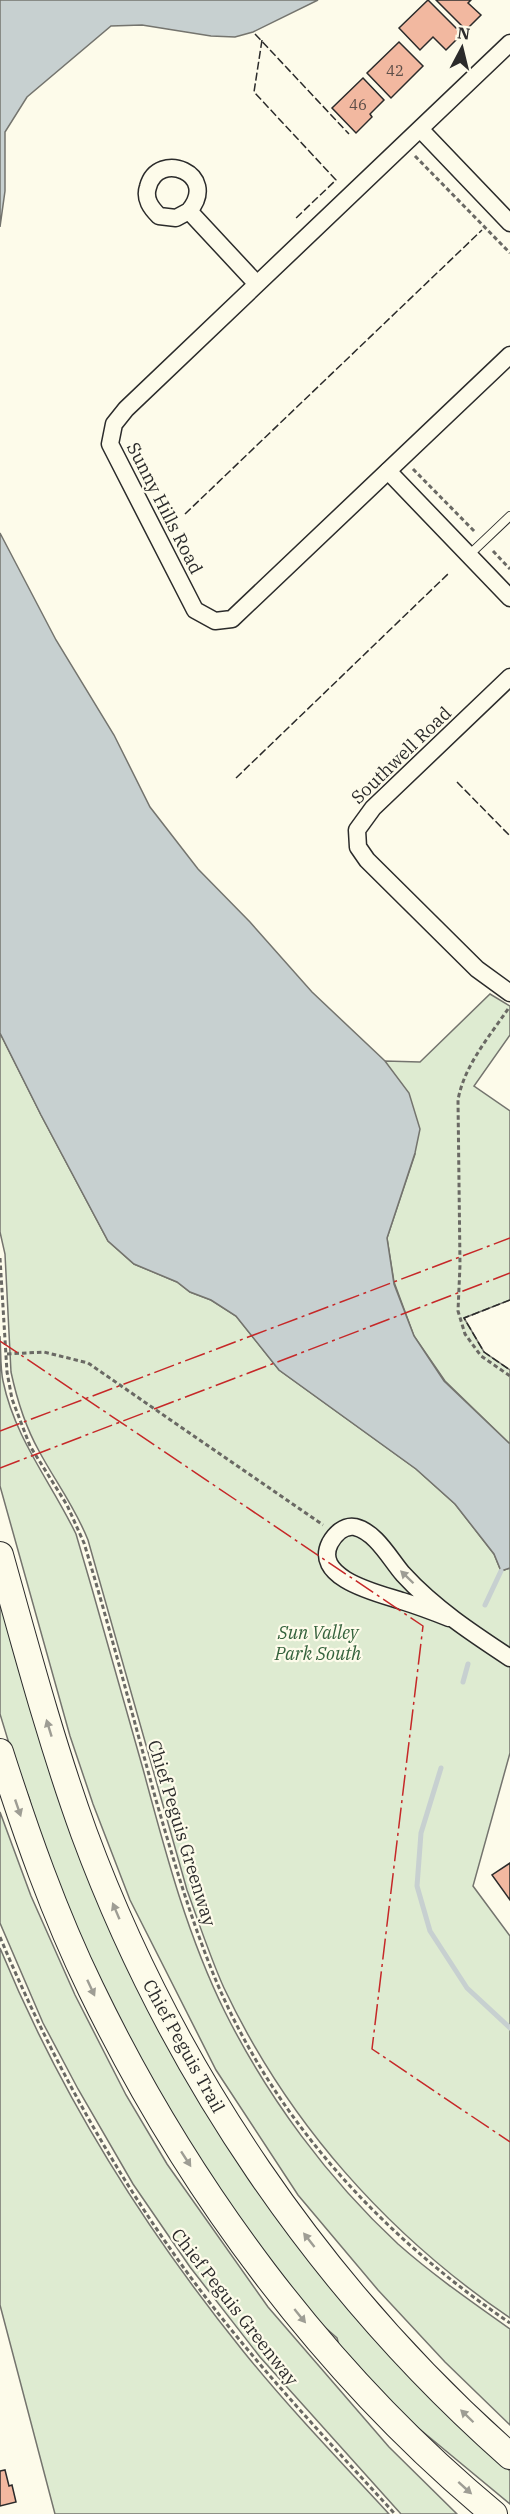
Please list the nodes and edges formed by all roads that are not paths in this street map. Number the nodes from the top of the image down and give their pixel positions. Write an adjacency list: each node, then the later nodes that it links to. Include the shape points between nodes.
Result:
1 (510, 43): 2 (street, Sunny Hills Road)
2 (421, 130): 4 (street); 5 (street, Sunny Hills Road)
3 (189, 211): 5 (street)
4 (510, 223)
5 (256, 283): 7 (street, Sunny Hills Road, via 126,409 114,424 110,444 195,610 215,621 232,619)
6 (510, 355): 7 (street, Sunny Hills Road)
7 (388, 471): 9 (street)
8 (510, 516): 9 (lane)
9 (469, 555): 10 (street)
10 (510, 598)
11 (510, 677): 12 (street, Southwell Road, via 373,808 357,830 358,847 366,860 477,969)
12 (510, 993)
13 (0, 1555): 17 (main road, Chief Peguis Trail, one-way to 13, via 411,2359 337,2275 256,2166 192,2063 130,1944 85,1834 49,1727)
14 (449, 1618): 14 (street, one-way to 14, via 406,1577 370,1534 355,1527 337,1534 327,1550 328,1559 351,1584); 15 (street)
15 (510, 1659)
16 (0, 1752): 18 (main road, one-way to 18, via 35,1858 86,1978 124,2054 188,2163 259,2264 331,2353 407,2434)
17 (510, 2456)
18 (494, 2514)

